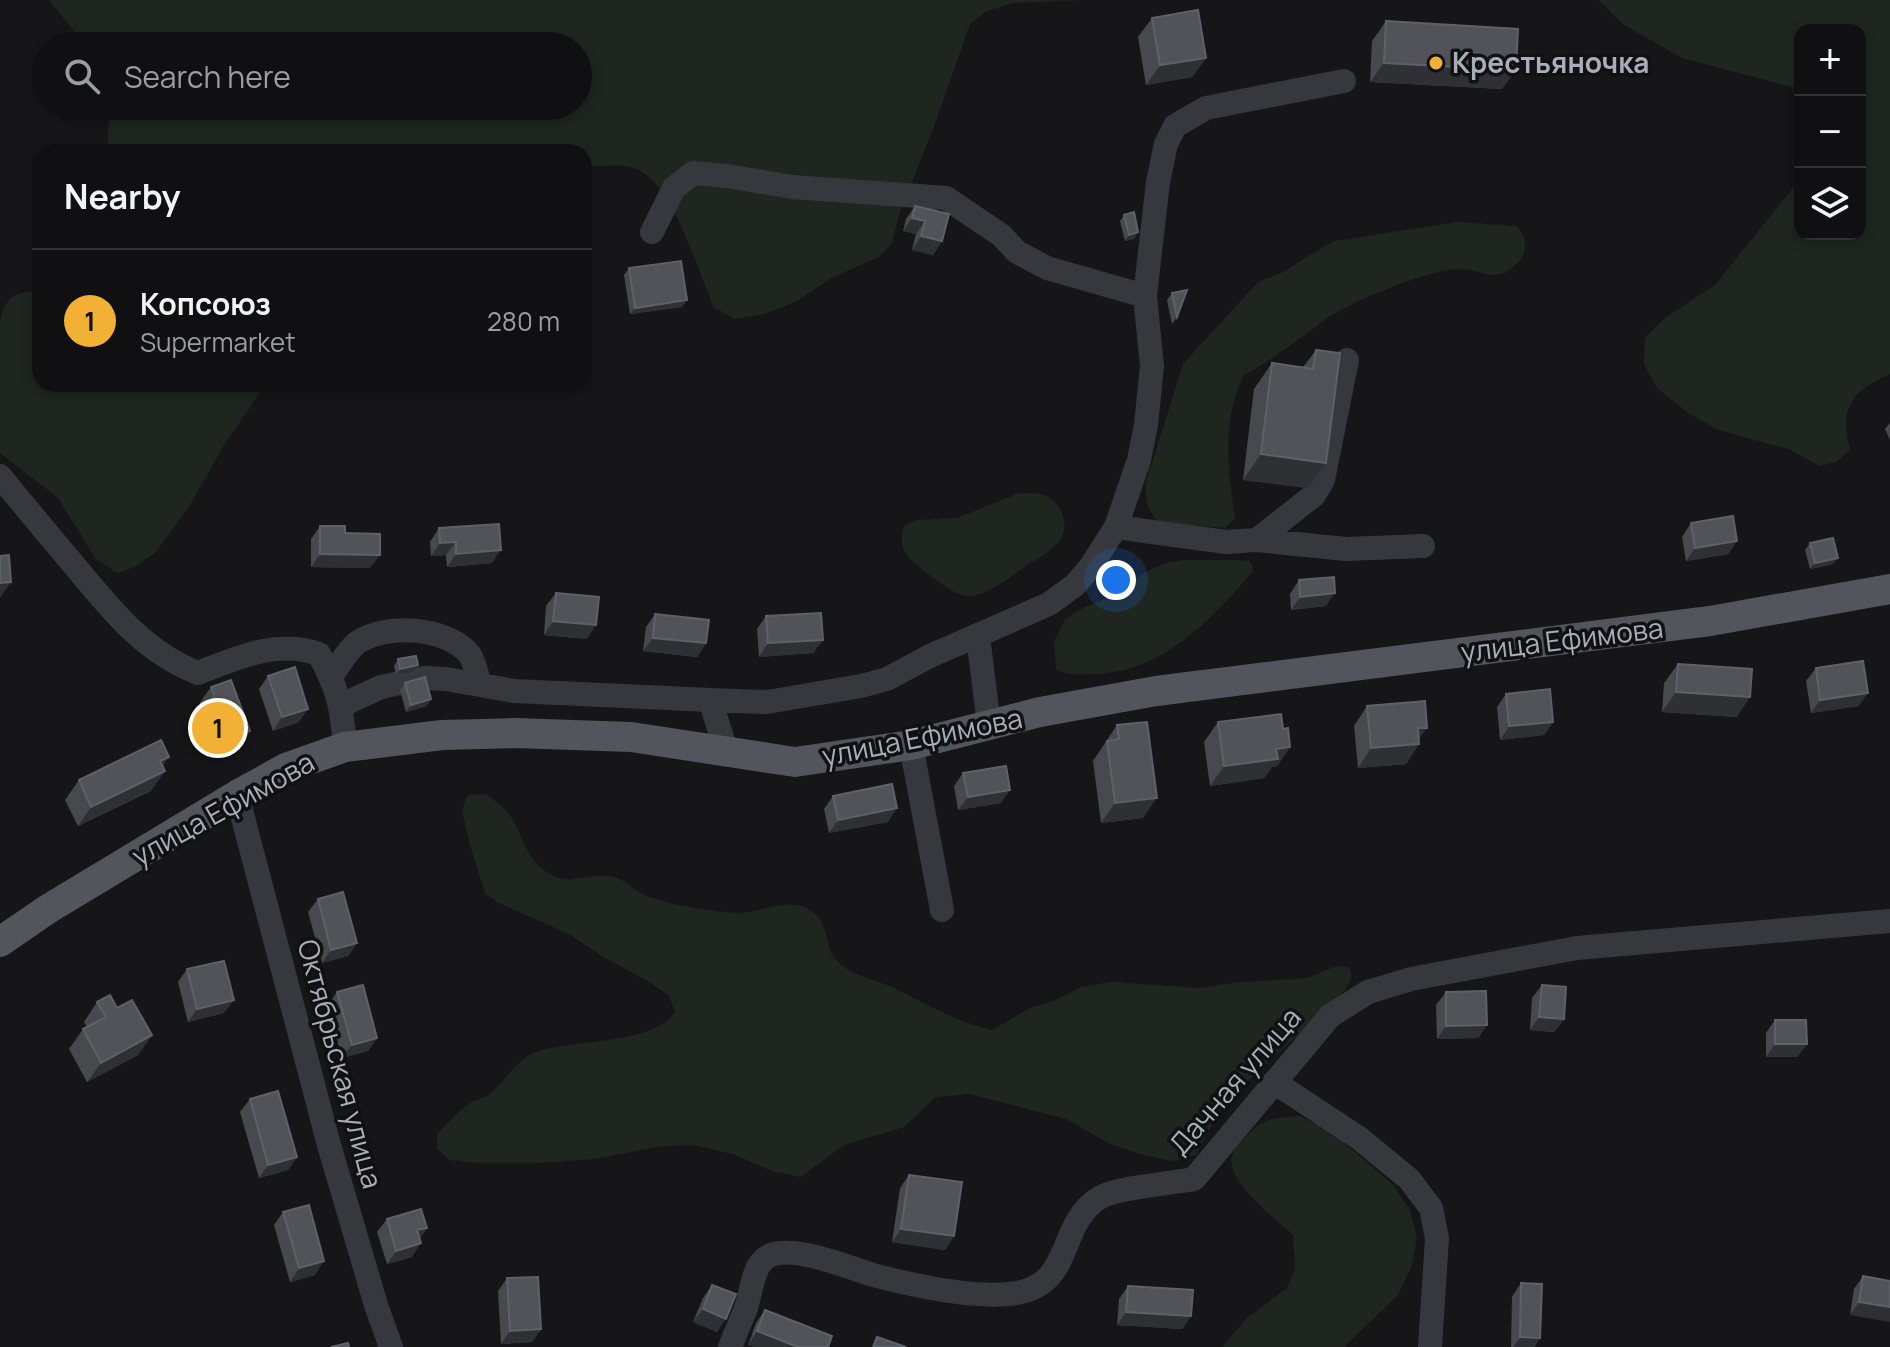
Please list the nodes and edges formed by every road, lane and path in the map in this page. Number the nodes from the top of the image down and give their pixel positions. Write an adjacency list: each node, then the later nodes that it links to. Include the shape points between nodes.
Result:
1 (1344, 81): 3 (street, via 1206,108 1175,126 1158,182)
2 (652, 232): 3 (street, via 674,188 693,173 792,187 946,198 1047,268)
3 (1145, 296): 6 (street, via 1152,366 1146,425)
4 (1347, 360): 7 (street, via 1323,480 1314,495)
5 (0, 476): 11 (street, via 109,609 154,651 198,673 246,654 302,648 319,654)
6 (1116, 527): 7 (street, via 1226,542); 10 (street, via 1075,585 1049,604)
7 (1257, 540): 8 (street, via 1346,549)
8 (1423, 546)
9 (1890, 589): 15 (main road, улица Ефимова, via 1710,621 1156,691)
10 (978, 636): 13 (street, via 861,686 767,702); 15 (street)
11 (331, 676): 12 (street, via 360,641 402,631 449,637 472,657); 14 (street)
12 (480, 685): 13 (street, via 559,695); 14 (street, via 411,679)
13 (710, 700): 18 (street)
14 (342, 705): 17 (street)
15 (989, 725): 16 (main road, улица Ефимова)
16 (911, 745): 18 (main road, улица Ефимова, via 795,762); 20 (street)
17 (345, 747): 18 (main road, улица Ефимова, via 515,733 631,737); 19 (main road, улица Ефимова, via 286,768)
18 (727, 753)
19 (237, 795): 22 (main road, улица Ефимова); 24 (street, Октябрьская улица, via 329,1145)
20 (942, 910)
21 (1890, 921): 23 (street, Дачная улица, via 1577,948 1411,979 1368,992 1330,1016)
22 (0, 942)
23 (1274, 1082): 25 (street, Дачная улица, via 1194,1179 1120,1191 1085,1210 1048,1281 1009,1294 929,1288 811,1257 771,1255 759,1265); 26 (street, via 1359,1138 1409,1179 1431,1208 1437,1238)
24 (391, 1347)
25 (730, 1347)
26 (1430, 1347)

